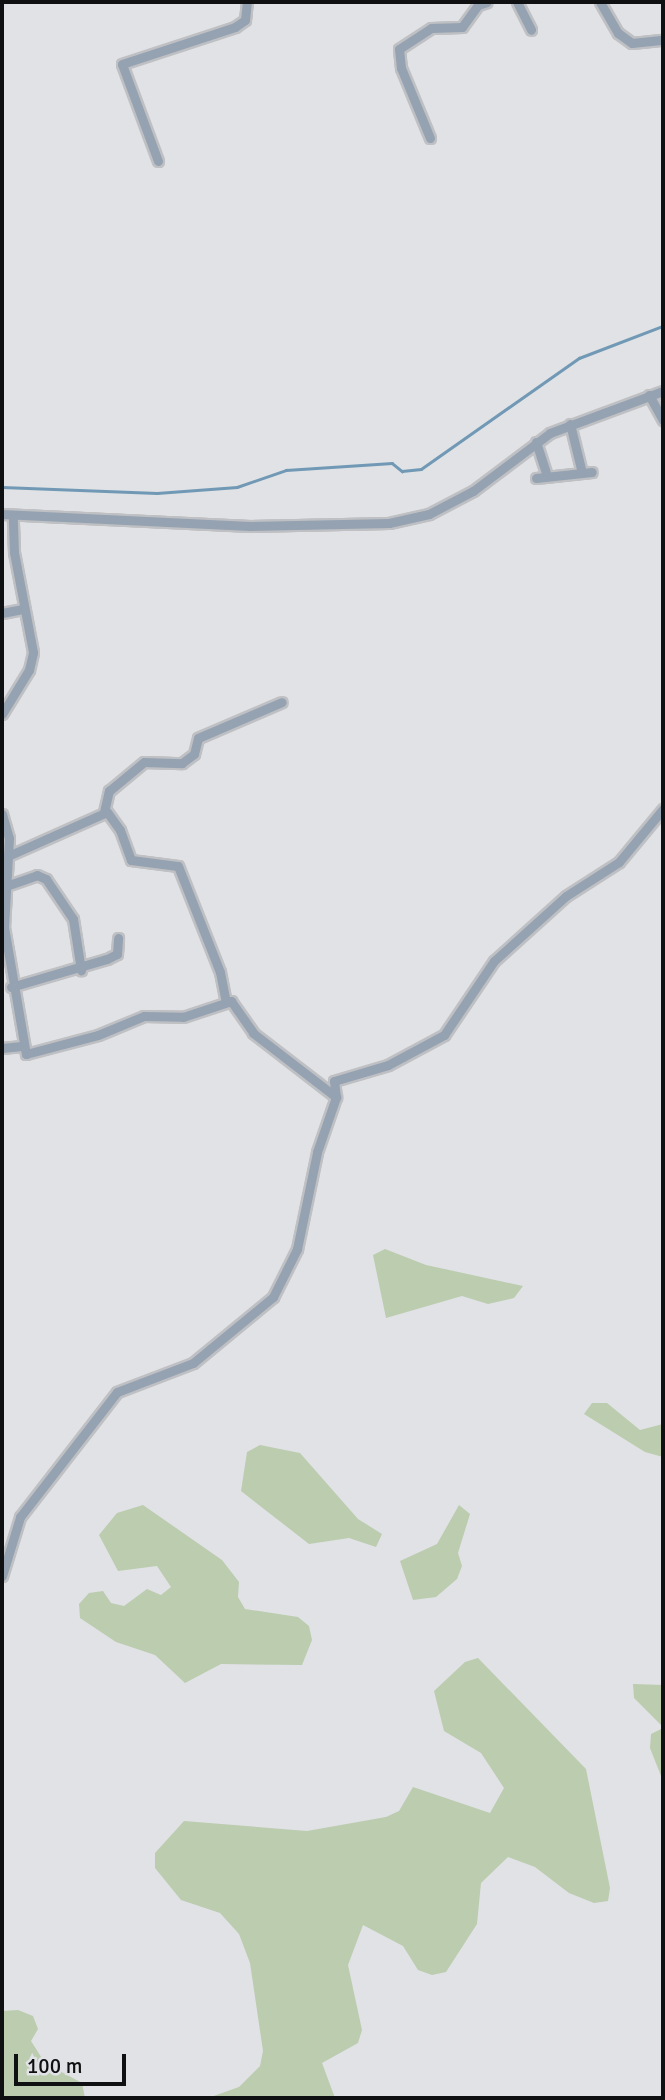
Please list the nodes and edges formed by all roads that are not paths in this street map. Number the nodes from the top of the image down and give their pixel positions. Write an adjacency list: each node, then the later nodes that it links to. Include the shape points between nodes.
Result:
1 (247, 2): 8 (street, via 245,20 234,27 122,64)
2 (487, 2): 7 (street, via 478,5 462,27 431,28 398,49 401,68)
3 (517, 2): 5 (street)
4 (600, 2): 6 (street, via 618,33 632,43)
5 (531, 30)
6 (663, 40)
7 (430, 138)
8 (158, 161)
9 (663, 391): 10 (street)
10 (649, 395): 11 (street); 12 (street)
11 (663, 420)
12 (570, 424): 13 (street); 15 (street)
13 (536, 442): 16 (street); 19 (street, via 473,491 429,514 388,523 250,526)
14 (592, 472): 15 (street)
15 (582, 473): 16 (street)
16 (547, 477): 17 (street)
17 (536, 478)
18 (2, 514): 19 (street)
19 (13, 514): 20 (street)
20 (23, 608): 21 (street); 23 (street, via 31,661)
21 (2, 613)
22 (282, 702): 25 (street, via 198,738 194,754 182,763 144,762 109,791)
23 (2, 715)
24 (663, 809): 35 (street, via 619,862 566,896 494,961 444,1035 388,1065 344,1074 334,1081)
25 (104, 812): 27 (street); 32 (street, via 120,830 131,860 178,866 220,972)
26 (2, 814): 27 (street)
27 (5, 861): 28 (street)
28 (3, 887): 30 (street, via 37,875 46,878 73,919); 31 (street)
29 (118, 938): 30 (street, via 117,954)
30 (81, 970): 31 (street)
31 (11, 988): 33 (street)
32 (226, 1002): 33 (street, via 183,1017 137,1018 45,1051 28,1054); 35 (street, via 234,1003 253,1033)
33 (22, 1046): 34 (street)
34 (2, 1048)
35 (336, 1097): 36 (street, via 317,1152 297,1249 273,1297 193,1363 117,1392 20,1517)
36 (2, 1576)

